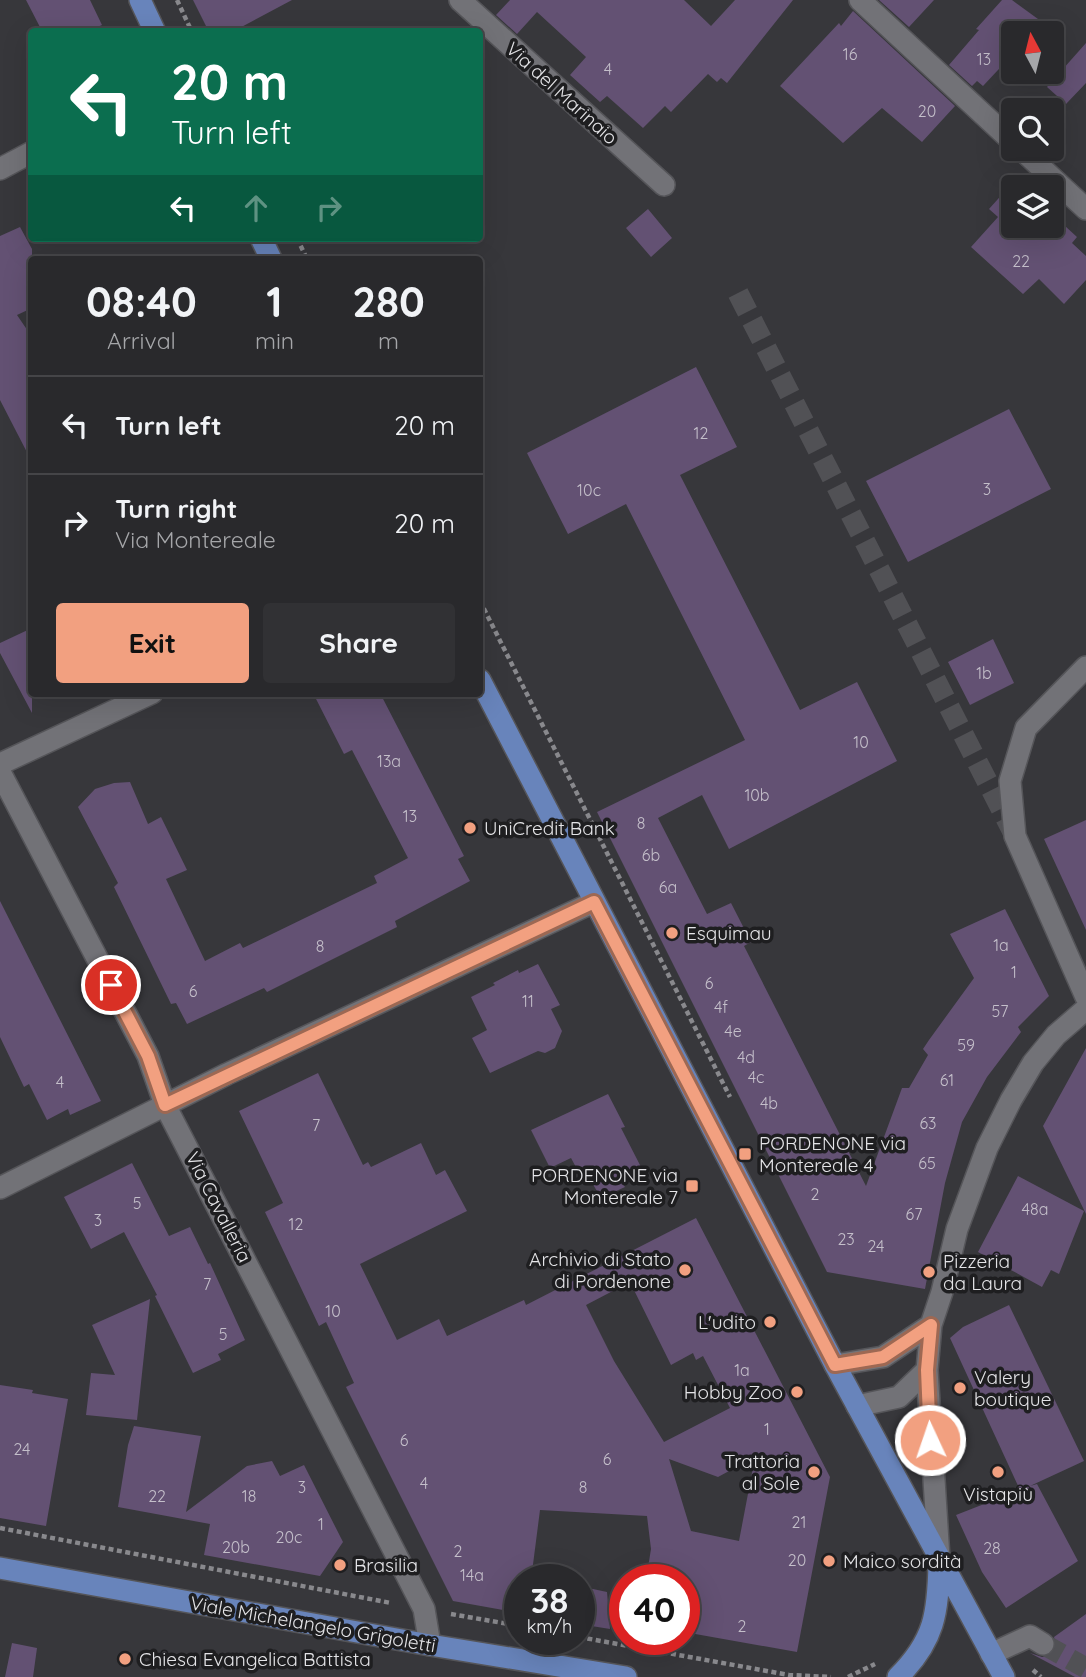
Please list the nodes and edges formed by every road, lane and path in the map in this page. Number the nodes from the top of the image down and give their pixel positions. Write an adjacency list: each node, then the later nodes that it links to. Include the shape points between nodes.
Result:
1 (139, 0): 5 (main road)
2 (177, 0): 6 (path)
3 (460, 0): 11 (street, Via del Marinaio)
4 (860, 0): 7 (street)
5 (153, 28)
6 (190, 28)
7 (1001, 131)
8 (28, 154): 10 (street)
9 (1034, 161): 12 (street)
10 (0, 169)
11 (664, 186)
12 (1086, 209)
13 (483, 607): 23 (path)
14 (1086, 667): 20 (street, via 1026,728 1010,781 1015,835)
15 (483, 686): 19 (main road)
16 (143, 697): 17 (street)
17 (0, 764)
18 (0, 772): 22 (street, Via Cavalleria, via 148,1056)
19 (594, 902): 22 (street); 26 (main road)
20 (1086, 997)
21 (1086, 1009): 25 (street, via 1033,1063 987,1148 957,1229)
22 (165, 1105): 24 (street); 32 (street, Via Cavalleria)
23 (734, 1105)
24 (0, 1188)
25 (931, 1325): 26 (street, via 883,1357); 27 (street)
26 (835, 1365): 28 (main road)
27 (927, 1370): 28 (street, via 899,1397); 30 (street)
28 (857, 1406): 30 (main road)
29 (0, 1528): 32 (path)
30 (939, 1561): 37 (main road); 40 (main road, via 939,1603 927,1641)
31 (0, 1568): 36 (main road, Viale Michelangelo Grigoletti)
32 (424, 1609): 33 (path); 36 (street, Via Cavalleria)
33 (504, 1623)
34 (595, 1640): 39 (path, via 789,1675)
35 (1043, 1644): 37 (street, via 1030,1636)
36 (430, 1645): 38 (main road, Viale Michelangelo Grigoletti)
37 (991, 1654): 41 (main road)
38 (626, 1677)
39 (831, 1677)
40 (898, 1677)
41 (1004, 1677)

